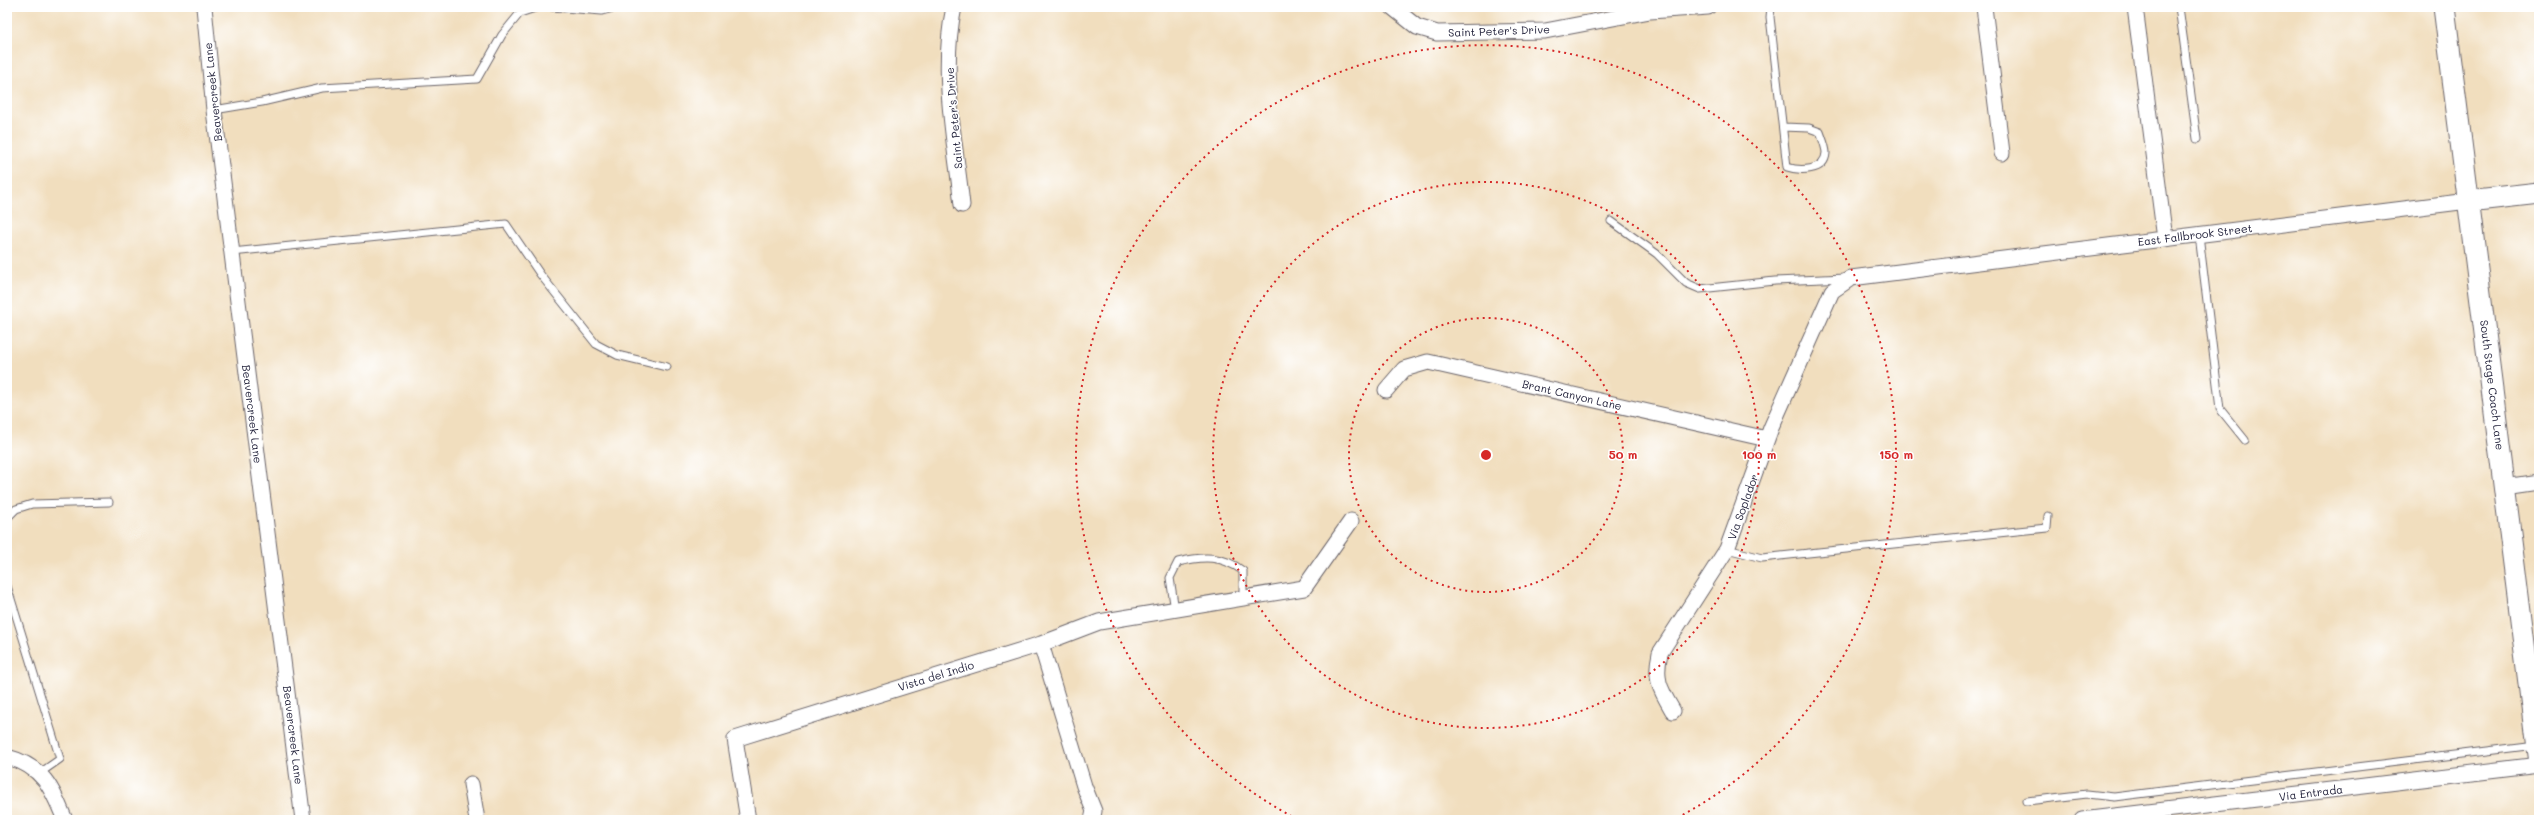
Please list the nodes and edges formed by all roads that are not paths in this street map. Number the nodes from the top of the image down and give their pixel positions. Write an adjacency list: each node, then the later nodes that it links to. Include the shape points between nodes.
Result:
1 (204, 7): 13 (street, Beavercreek Lane)
2 (538, 7): 13 (lane, via 520,13 502,35 477,79 322,88)
3 (552, 7): 4 (lane, via 602,11)
4 (617, 7)
5 (954, 7): 19 (street, Saint Peter's Drive, via 950,26 948,76)
6 (1392, 7): 7 (street, Saint Peter's Drive, via 1417,27 1437,33 1545,31 1650,11)
7 (1708, 7)
8 (1771, 7): 14 (lane)
9 (1984, 7): 16 (street)
10 (2135, 7): 22 (street)
11 (2179, 7): 15 (lane)
12 (2444, 7): 18 (main road, South Stage Coach Lane)
13 (214, 110): 23 (street, Beavercreek Lane)
14 (1783, 127): 14 (lane, via 1787,167 1798,170 1816,167 1824,161 1826,152 1820,132 1810,128)
15 (2197, 139)
16 (2002, 153)
17 (2539, 193): 18 (main road, East Fallbrook Street)
18 (2468, 201): 21 (street, East Fallbrook Street); 30 (main road, South Stage Coach Lane)
19 (962, 205)
20 (1611, 221): 24 (lane, via 1657,254 1686,283 1700,290 1775,281)
21 (2199, 235): 22 (street, East Fallbrook Street); 28 (lane, via 2220,409)
22 (2165, 239): 24 (street, East Fallbrook Street)
23 (232, 252): 25 (lane, via 506,224 540,274 596,344 617,355); 47 (street, Beavercreek Lane)
24 (1850, 278): 27 (street, Via Soplador, via 1832,291)
25 (668, 367)
26 (1386, 390): 27 (street, Brant Canyon Lane, via 1404,369 1428,362)
27 (1767, 439): 35 (street, Via Soplador)
28 (2245, 440)
29 (2539, 482): 30 (street)
30 (2505, 487): 42 (main road, South Stage Coach Lane)
31 (109, 502): 33 (lane, via 32,504 16,509)
32 (2048, 516): 35 (lane, via 2047,528 1762,558)
33 (7, 518)
34 (1351, 521): 37 (street, via 1304,588)
35 (1727, 550): 40 (street, Via Soplador, via 1660,653 1656,669 1658,685)
36 (7, 586): 43 (lane, via 60,759)
37 (1243, 598): 38 (street); 38 (lane, via 1243,571 1232,562 1202,557 1178,562 1170,578)
38 (1175, 610): 39 (street, via 1099,622)
39 (1041, 644): 49 (street, Vista del Indio, via 735,738); 50 (street, via 1094,811)
40 (1673, 711)
41 (7, 757): 43 (street, via 20,760)
42 (2538, 758): 45 (lane, via 2114,797 2086,794); 51 (street, Via Entrada)
43 (40, 774): 46 (street, via 53,790)
44 (471, 784): 48 (street)
45 (2027, 801)
46 (65, 820)
47 (303, 820)
48 (477, 820)
49 (748, 820)
50 (1092, 820)
51 (2082, 820)

